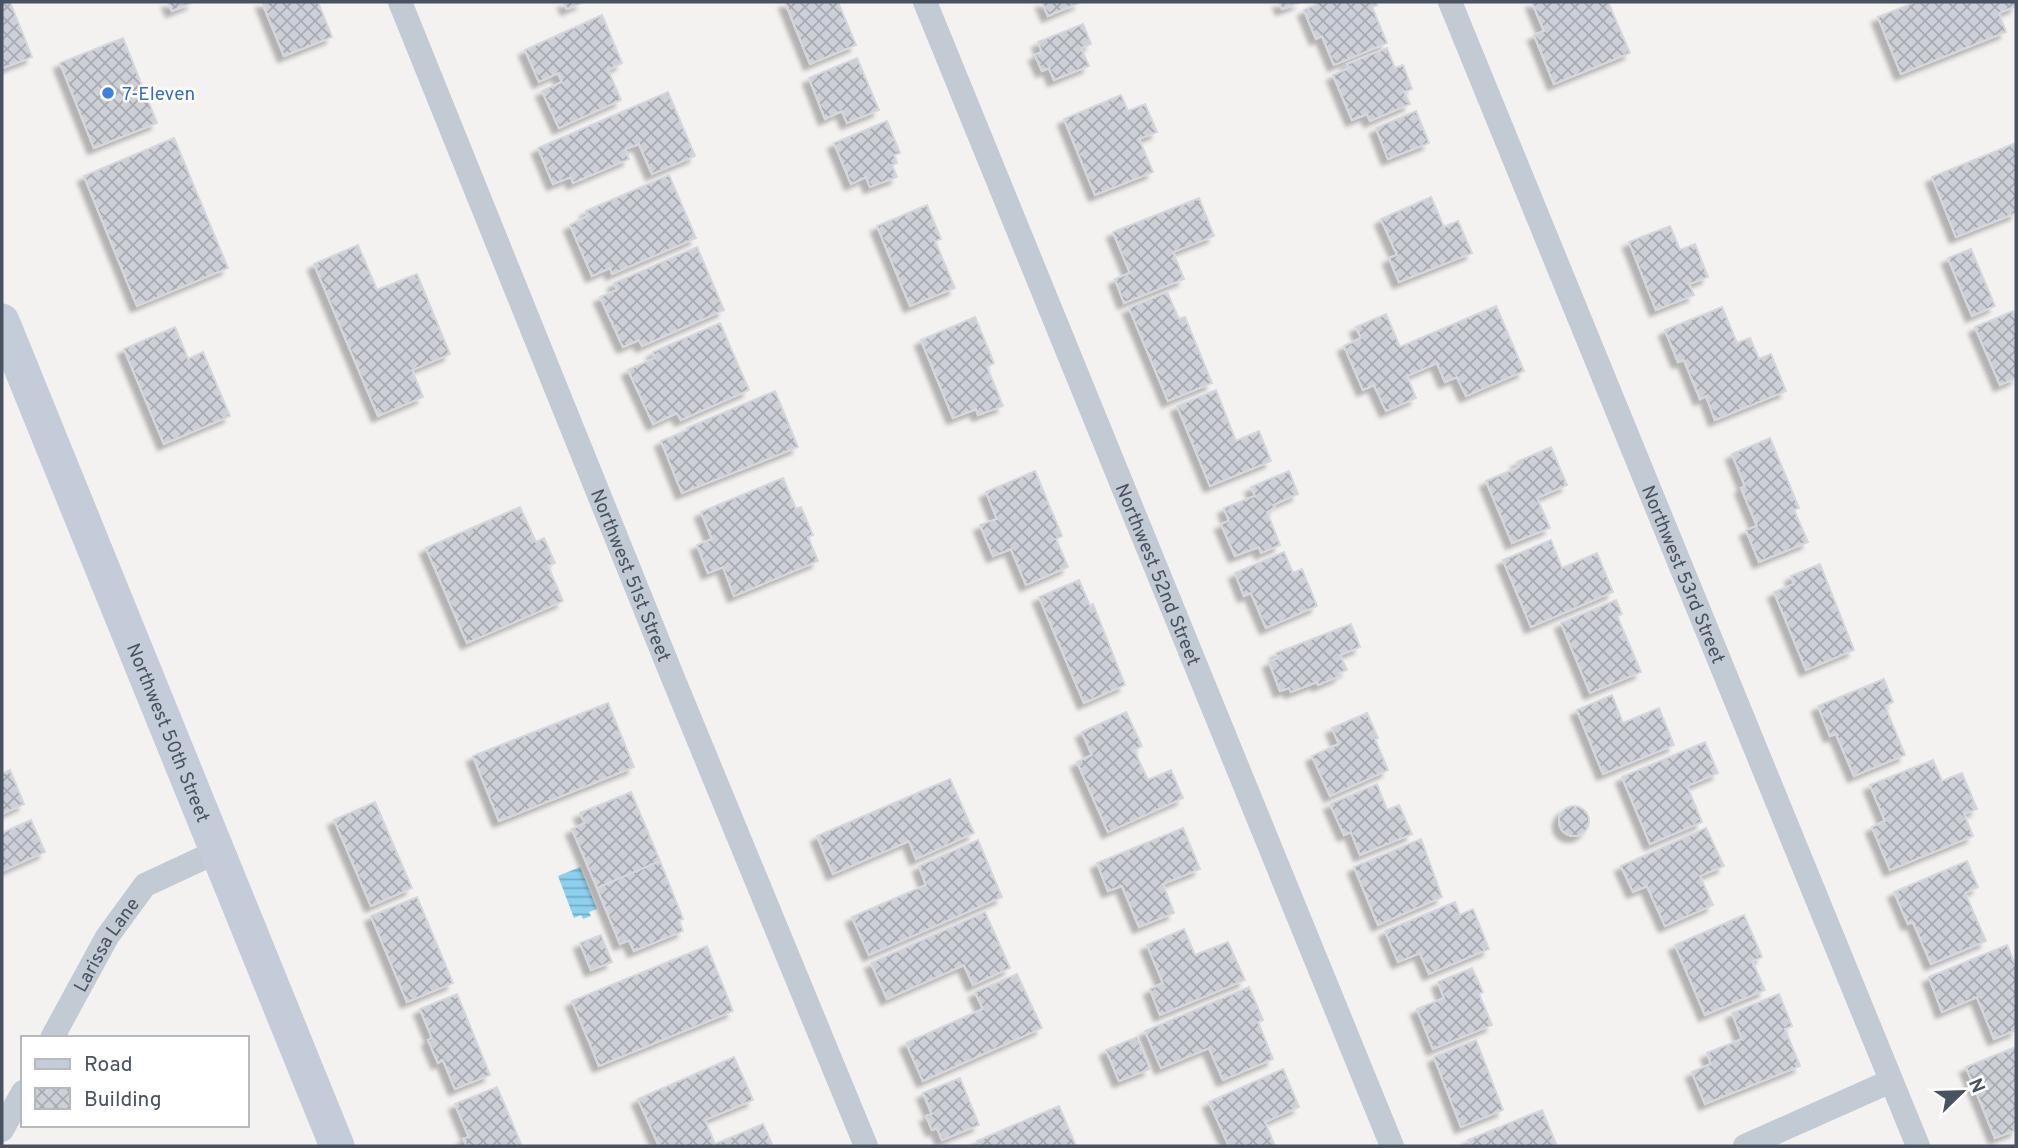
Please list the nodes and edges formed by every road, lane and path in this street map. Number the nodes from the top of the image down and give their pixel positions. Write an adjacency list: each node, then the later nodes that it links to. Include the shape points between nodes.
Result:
1 (400, 2): 11 (street, Northwest 51st Street)
2 (925, 2): 12 (street, Northwest 52nd Street)
3 (1450, 2): 7 (street, Northwest 53rd Street)
4 (2, 321): 5 (main road, Northwest 50th Street)
5 (216, 852): 6 (street, Larissa Lane, via 145,885 107,937); 10 (main road, Northwest 50th Street)
6 (53, 1036)
7 (1891, 1081): 13 (street); 14 (street, Northwest 53rd Street)
8 (21, 1096): 9 (street)
9 (2, 1130)
10 (337, 1146)
11 (866, 1146)
12 (1392, 1146)
13 (1745, 1146)
14 (1917, 1146)

